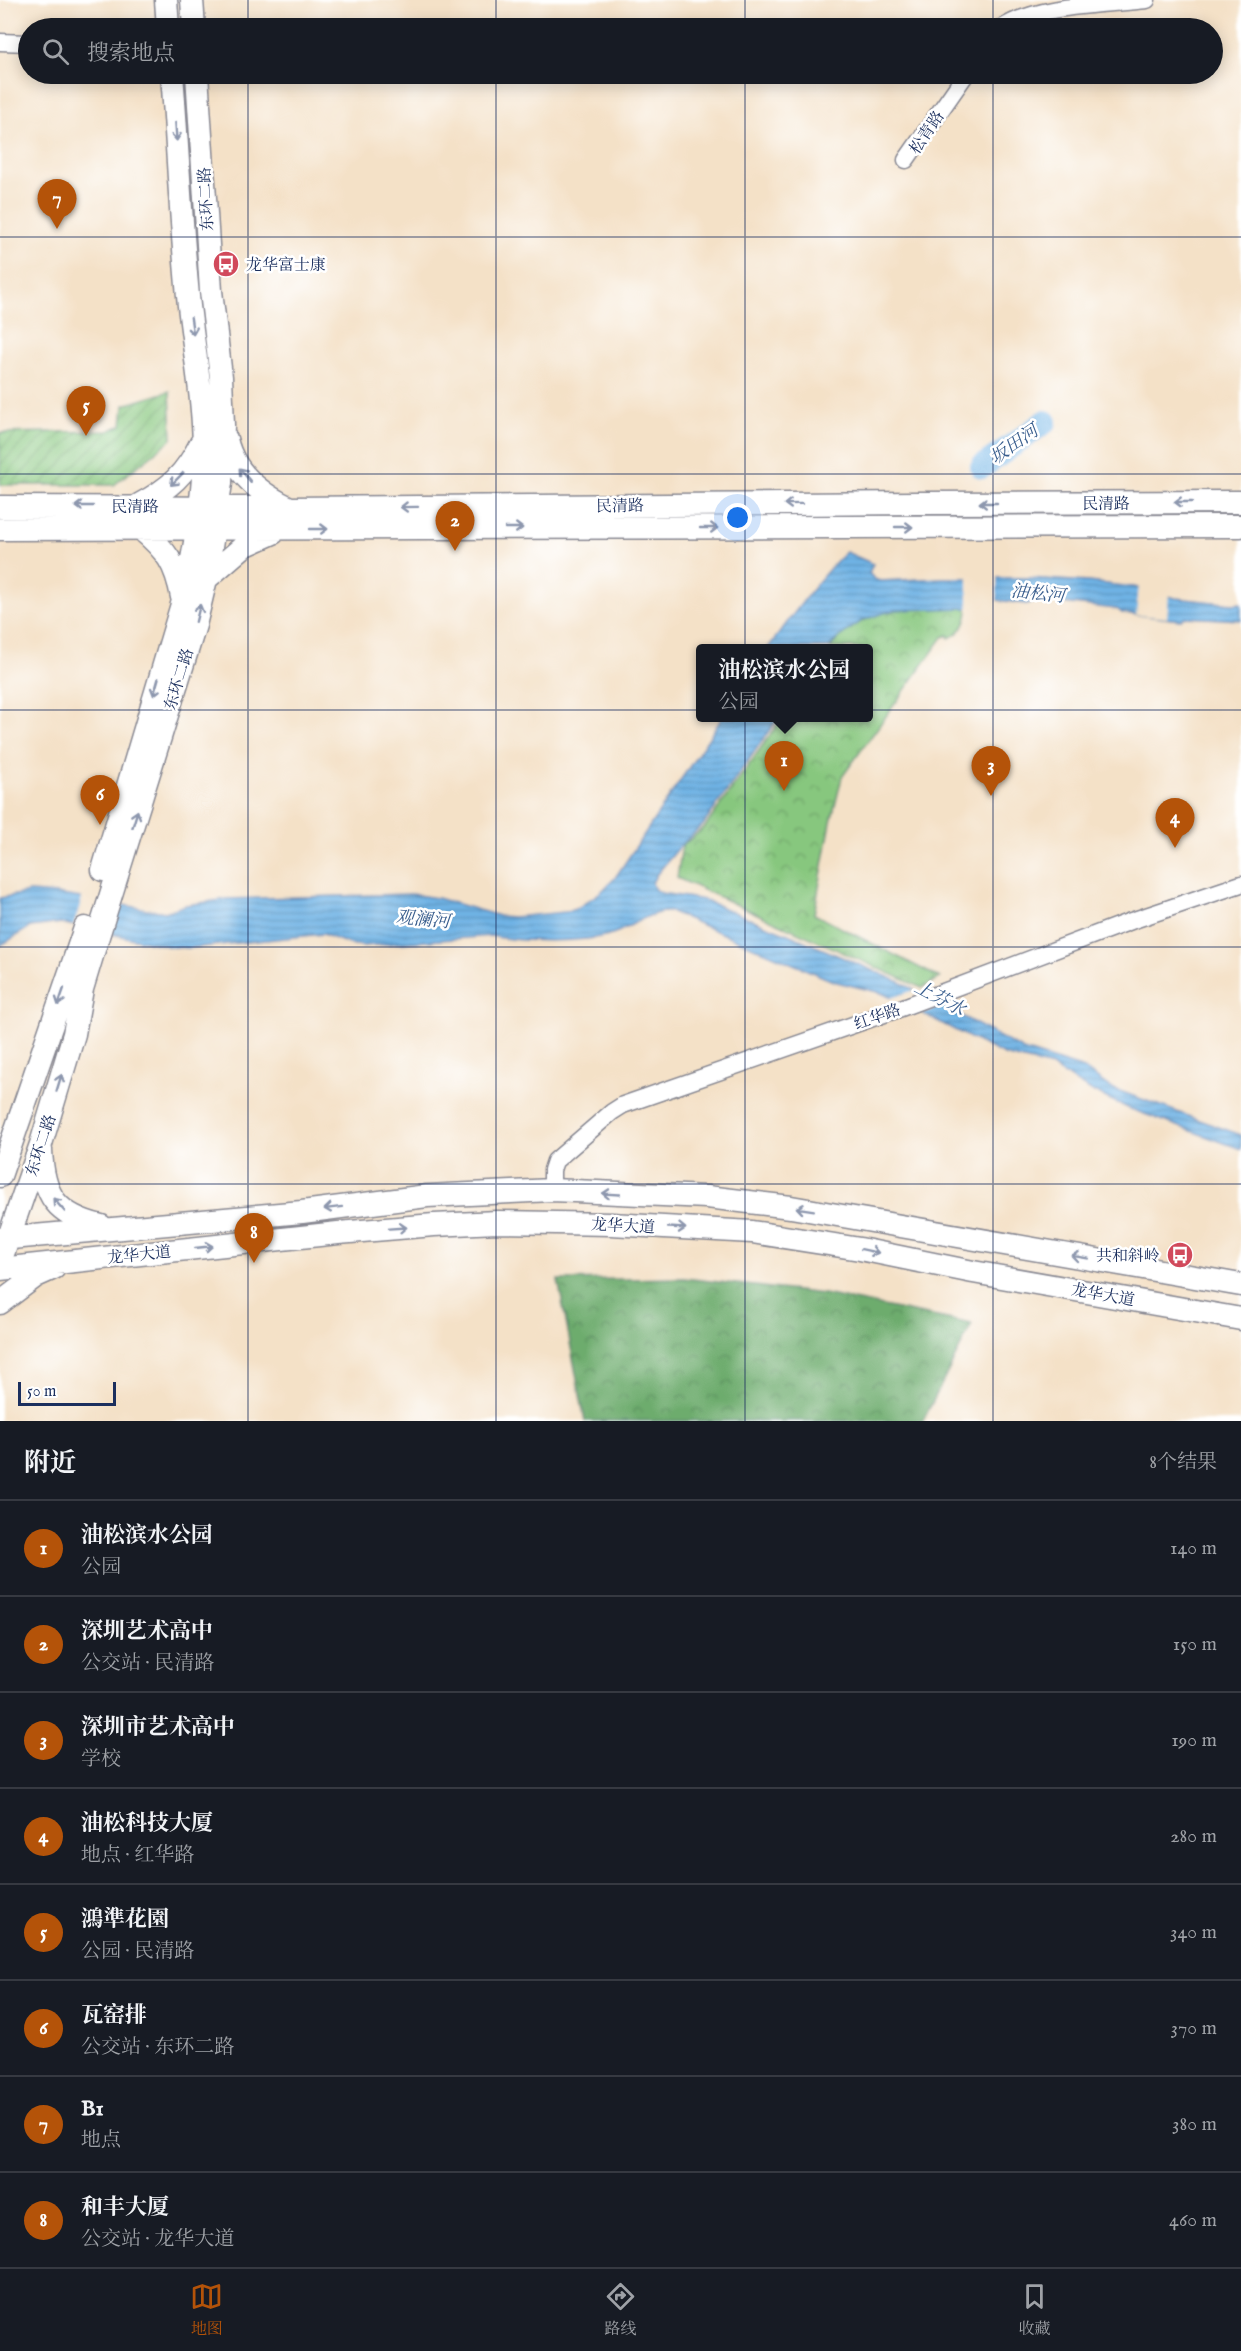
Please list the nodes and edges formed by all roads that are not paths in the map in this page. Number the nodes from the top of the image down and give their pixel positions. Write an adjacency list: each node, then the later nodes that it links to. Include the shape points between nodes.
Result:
1 (166, 0): 4 (main road)
2 (192, 0): 5 (main road)
3 (1147, 0): 6 (street, via 1056,10)
4 (167, 18)
5 (193, 18)
6 (1024, 18)
7 (0, 42): 8 (street)
8 (18, 43)
9 (173, 84): 14 (main road, 东环二路, one-way to 14)
10 (199, 84): 13 (main road, 东环二路)
11 (959, 84): 12 (street, 松青路)
12 (906, 160)
13 (223, 425): 18 (main road, 东环二路, via 221,483); 19 (main road, one-way to 13, via 233,459)
14 (202, 438): 16 (main road, one-way to 16, via 186,470 175,482); 18 (main road, 东环二路)
15 (1241, 502): 19 (main road, 民清路, one-way to 19, via 905,503)
16 (137, 506): 17 (main road, 民清路, one-way to 17); 18 (main road, 民清路)
17 (0, 507)
18 (207, 518): 19 (main road, 民清路); 22 (main road, 民清路); 23 (main road, 东环二路); 24 (main road, 东环二路)
19 (286, 519): 20 (main road, 民清路, one-way to 20); 23 (main road, via 244,546)
20 (1241, 526)
21 (0, 529): 22 (main road, 民清路)
22 (141, 529): 24 (main road, via 168,556 176,570)
23 (206, 579): 25 (main road, 东环二路, one-way to 23, via 192,635)
24 (183, 601): 25 (main road, 东环二路, one-way to 25)
25 (110, 873): 27 (main road, 东环二路)
26 (1241, 884): 30 (street, 红华路, via 623,1104 555,1161)
27 (88, 944): 28 (main road, 东环二路, one-way to 27, via 74,1034); 29 (main road, 东环二路, one-way to 29)
28 (41, 1144): 31 (main road, one-way to 28, via 74,1218 54,1202 44,1174); 32 (main road, 东环二路)
29 (0, 1176)
30 (552, 1190): 31 (main road, 龙华大道, one-way to 31, via 427,1196 302,1212); 36 (main road, 龙华大道, one-way to 30, via 791,1207 707,1197)
31 (111, 1228): 32 (main road, 龙华大道)
32 (4, 1239): 34 (main road, 东环二路)
33 (65, 1262): 35 (main road, 龙华大道); 37 (main road, via 36,1276); 38 (main road, 龙华大道, one-way to 38, via 434,1225 611,1224 752,1232)
34 (0, 1264)
35 (0, 1269)
36 (1241, 1285)
37 (0, 1303)
38 (1241, 1318)

